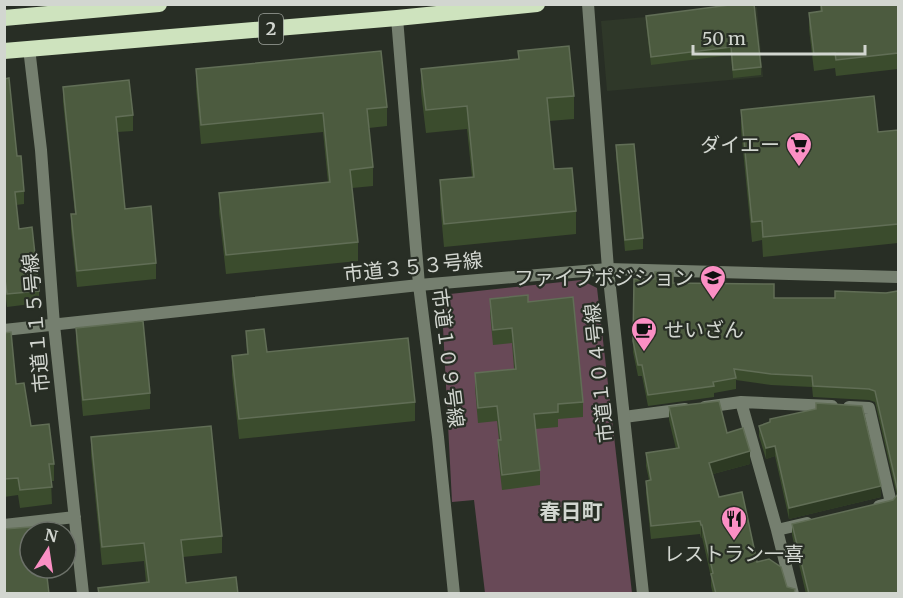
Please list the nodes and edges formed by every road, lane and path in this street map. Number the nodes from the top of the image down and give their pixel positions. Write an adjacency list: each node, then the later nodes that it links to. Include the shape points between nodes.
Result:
1 (159, 4): 4 (highway)
2 (537, 4): 5 (highway, 2)
3 (588, 4): 8 (street, 市道１０４号線)
4 (4, 18)
5 (398, 18): 6 (highway, 2); 10 (street, 市道１０９号線)
6 (29, 48): 7 (highway, 2); 11 (street, 市道１１５号線)
7 (4, 51)
8 (608, 269): 9 (street, 市道３５３号線); 10 (street, 市道３５３号線); 14 (street, 市道１０４号線)
9 (898, 277)
10 (419, 285): 11 (street, 市道３５３号線); 21 (street, 市道１０９号線)
11 (54, 325): 12 (street, 市道３５３号線); 16 (street, 市道１１５号線)
12 (4, 330)
13 (741, 402): 14 (street); 15 (street, via 869,408 891,503); 19 (street)
14 (624, 417): 22 (street, 市道１０４号線)
15 (868, 509)
16 (75, 517): 18 (street); 20 (street, 市道１１５号線)
17 (823, 519): 19 (street)
18 (4, 525)
19 (777, 530): 23 (street)
20 (82, 594)
21 (454, 594)
22 (643, 594)
23 (793, 594)

